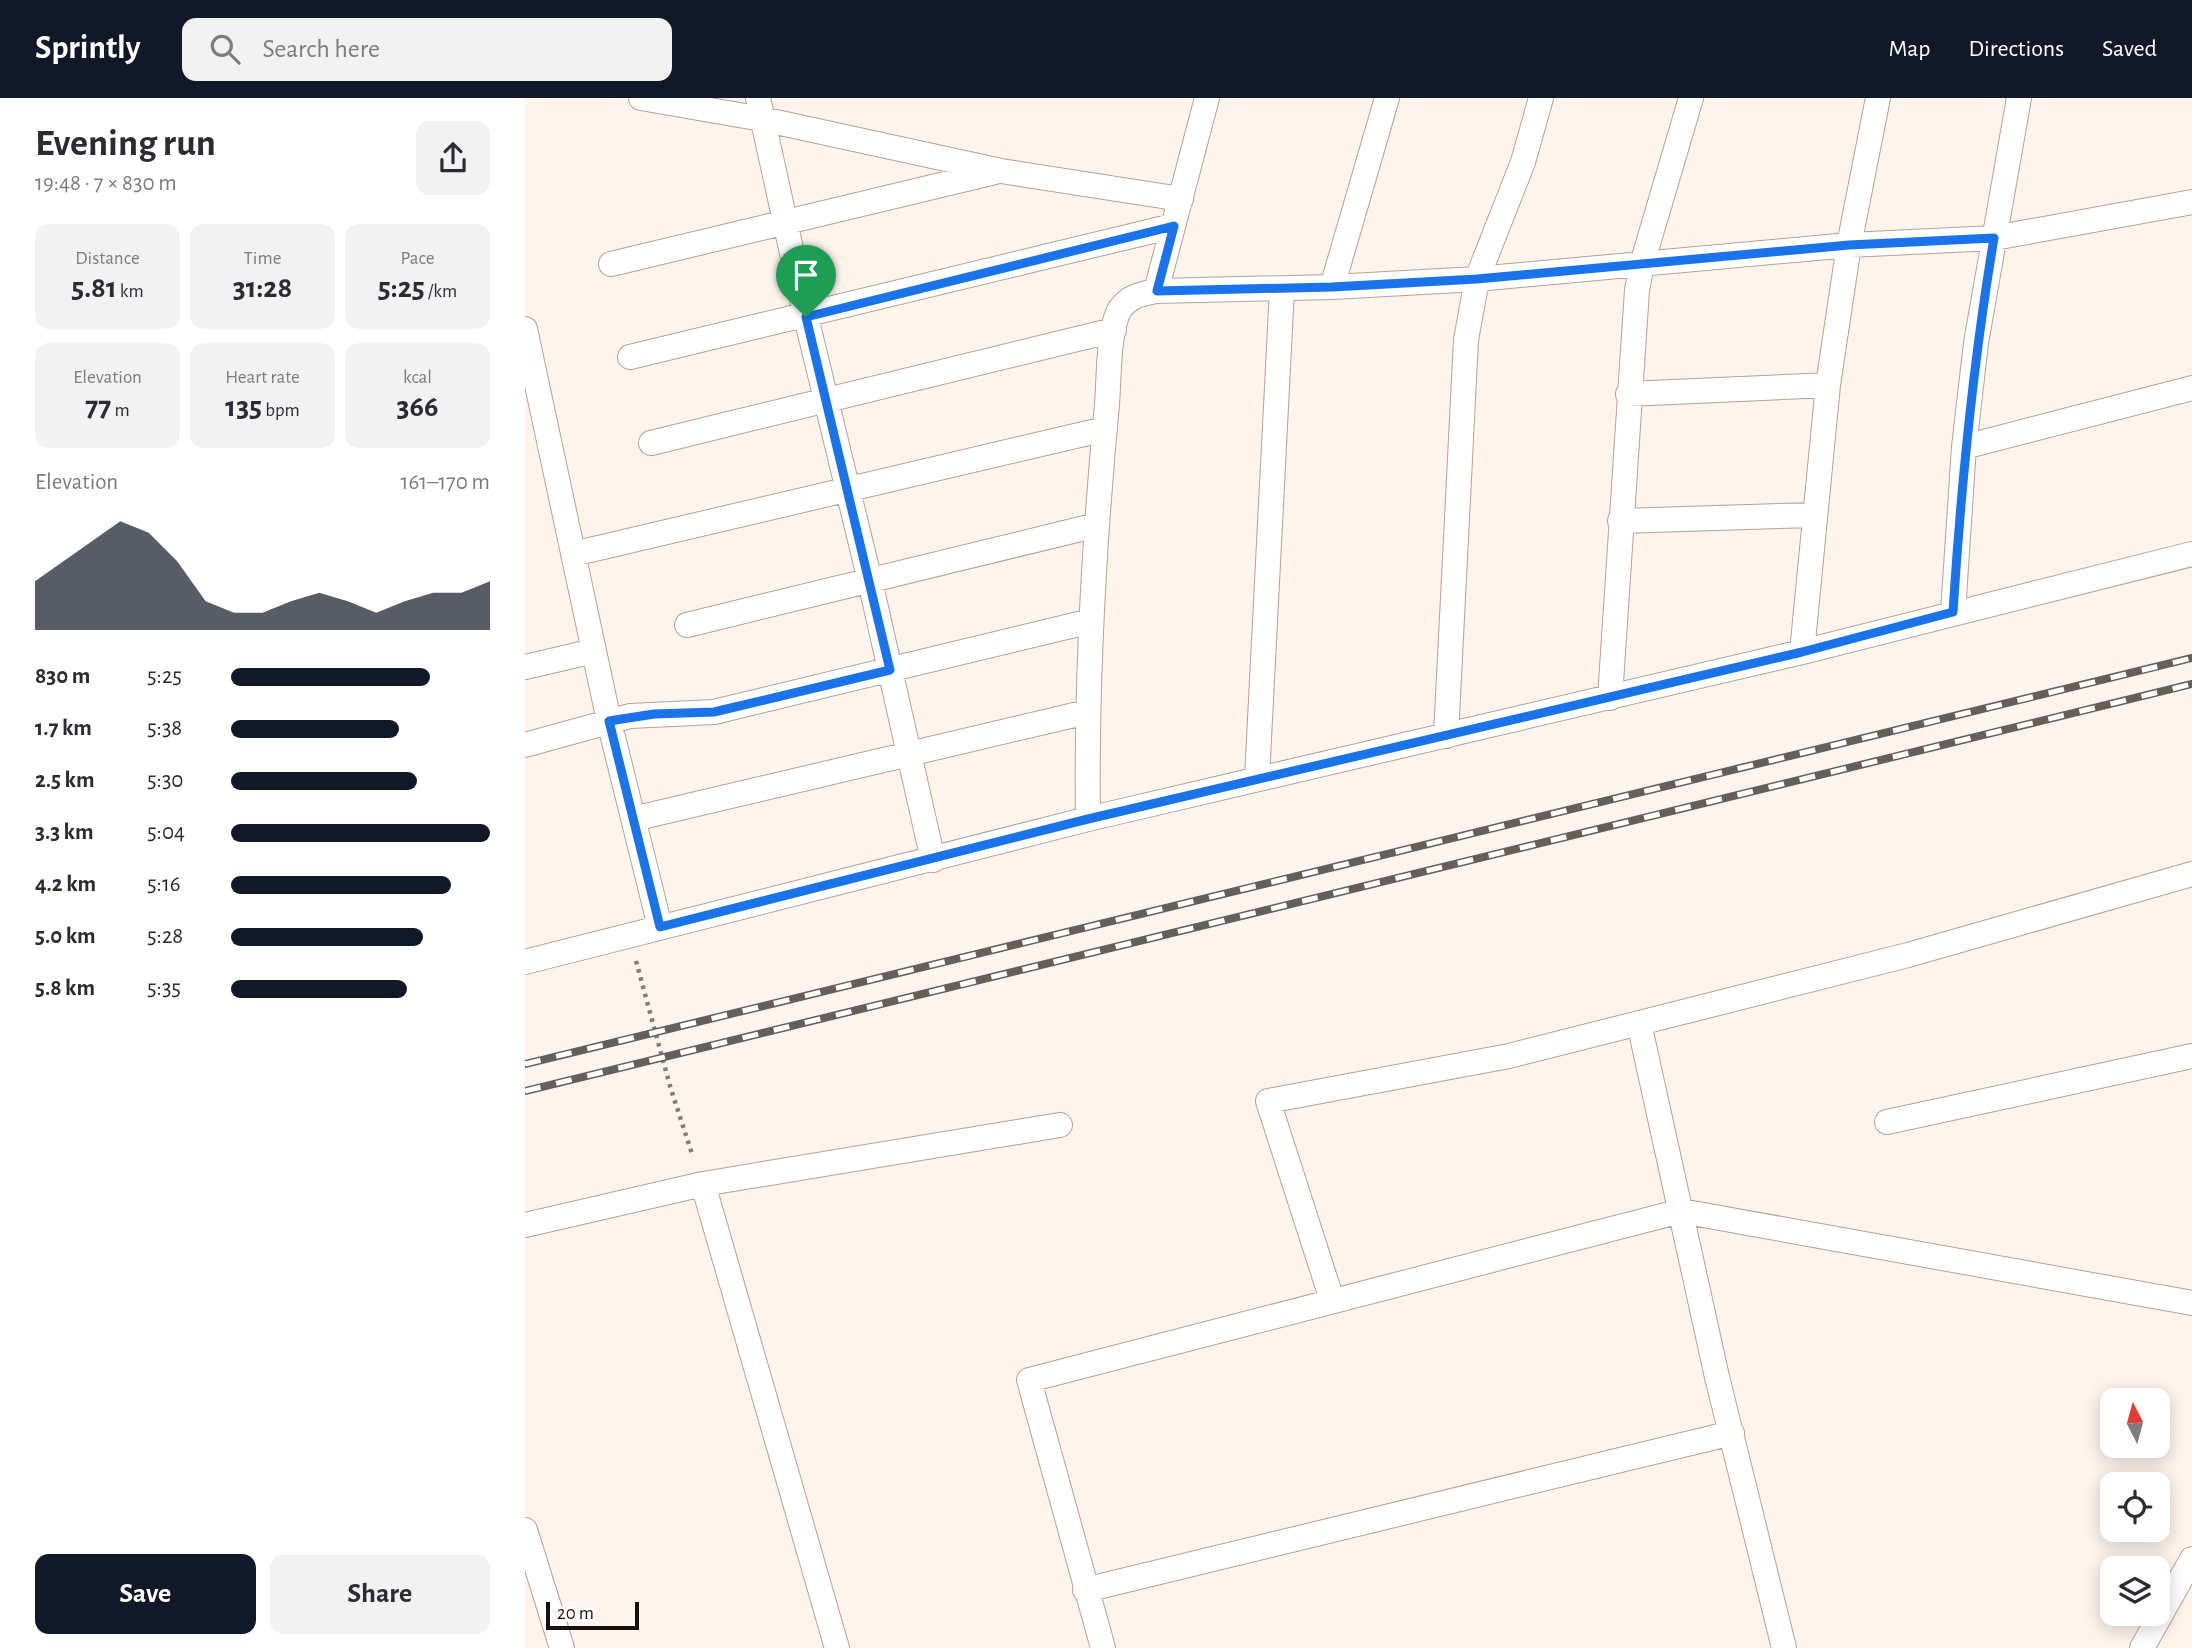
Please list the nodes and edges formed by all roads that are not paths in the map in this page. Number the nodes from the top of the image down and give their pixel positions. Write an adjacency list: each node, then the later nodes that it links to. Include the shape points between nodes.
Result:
1 (641, 98): 8 (street)
2 (1207, 98): 10 (street)
3 (1387, 98): 19 (street)
4 (1541, 98): 18 (street, via 1523,162)
5 (1691, 98): 17 (street)
6 (1878, 98): 15 (street)
7 (2019, 98): 14 (street)
8 (760, 108): 9 (street); 12 (street)
9 (1001, 171): 10 (street); 12 (street)
10 (1181, 199): 13 (street)
11 (2192, 202): 14 (street)
12 (785, 224): 16 (street); 22 (street)
13 (1174, 226): 21 (street); 22 (street)
14 (1994, 238): 15 (street); 32 (street)
15 (1849, 245): 17 (street); 26 (street)
16 (611, 264)
17 (1642, 264): 18 (street); 28 (street)
18 (1477, 279): 19 (street); 50 (street, via 1466,340)
19 (1332, 287): 20 (street)
20 (1282, 289): 21 (street); 53 (street)
21 (1157, 291): 24 (street, via 1133,296 1119,310)
22 (806, 317): 25 (street); 29 (street)
23 (525, 329): 37 (street)
24 (1114, 330): 29 (street); 30 (street)
25 (630, 357)
26 (1828, 385): 28 (street); 34 (street)
27 (2192, 388): 32 (street)
28 (1628, 394): 35 (street)
29 (826, 402): 31 (street); 33 (street)
30 (1105, 429): 33 (street); 36 (street)
31 (651, 443)
32 (1964, 447): 40 (street)
33 (849, 492): 37 (street); 39 (street)
34 (1814, 515): 35 (street); 44 (street)
35 (1620, 521): 47 (street)
36 (1097, 525): 39 (street); 41 (street)
37 (573, 554): 43 (street)
38 (2192, 554): 40 (street)
39 (870, 582): 42 (street); 46 (street)
40 (1953, 612): 44 (street)
41 (1091, 621): 46 (street); 48 (street)
42 (687, 625)
43 (594, 651): 45 (street); 49 (street)
44 (1802, 652): 47 (street)
45 (525, 667)
46 (890, 670): 49 (street, via 714,712); 52 (street)
47 (1610, 698): 50 (street)
48 (1087, 712): 52 (street); 54 (street)
49 (609, 721): 51 (street); 55 (street)
50 (1446, 736): 53 (street)
51 (525, 745)
52 (908, 755): 55 (street); 56 (street)
53 (1257, 778): 54 (street)
54 (1088, 819): 56 (street)
55 (633, 820): 58 (street)
56 (933, 860): 58 (street)
57 (2192, 874): 60 (street, via 1908,955)
58 (660, 927): 59 (street)
59 (525, 962)
60 (1639, 1023): 65 (street); 67 (street, via 1509,1056 1268,1101)
61 (2192, 1056): 62 (street)
62 (1887, 1122)
63 (1060, 1125): 64 (street)
64 (703, 1184): 66 (street); 74 (street)
65 (1681, 1211): 67 (street); 68 (street); 69 (street)
66 (525, 1225)
67 (1332, 1300): 72 (street, via 1029,1380)
68 (2192, 1303)
69 (1732, 1433): 72 (street); 76 (street)
70 (525, 1530): 73 (street)
71 (2192, 1559): 77 (street)
72 (1085, 1590): 75 (street)
73 (562, 1648)
74 (837, 1648)
75 (1103, 1648)
76 (1784, 1648)
77 (2142, 1648)

